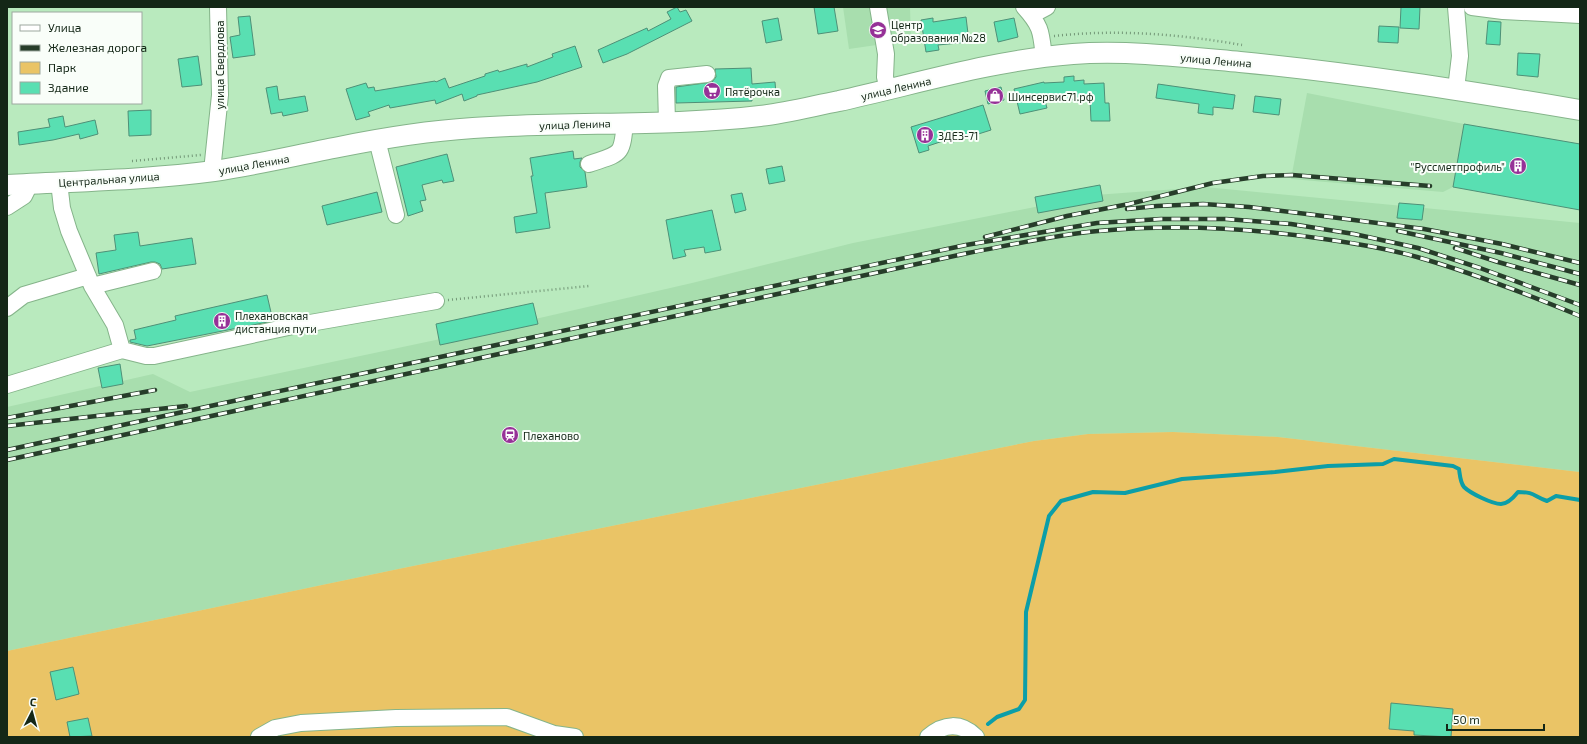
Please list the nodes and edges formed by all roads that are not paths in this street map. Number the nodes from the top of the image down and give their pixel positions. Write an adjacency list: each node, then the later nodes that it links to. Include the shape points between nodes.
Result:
1 (218, 7): 17 (street, улица Свердлова, via 220,95)
2 (878, 7): 11 (street, via 886,54 885,77)
3 (1047, 7): 6 (street)
4 (1456, 7): 10 (street, via 1460,56)
5 (1472, 7): 7 (street)
6 (1028, 11): 8 (street, via 1038,25)
7 (1580, 15)
8 (1044, 58): 10 (main road, улица Ленина, via 1075,54 1201,58); 11 (main road, улица Ленина, via 974,69)
9 (707, 74): 14 (street, via 669,78 666,86)
10 (1456, 89): 12 (main road, улица Ленина)
11 (888, 90): 14 (main road, улица Ленина, via 763,116)
12 (1580, 110)
13 (625, 122): 14 (main road, улица Ленина); 15 (main road, улица Ленина, via 473,128); 16 (street, via 623,144 619,151)
14 (667, 122)
15 (377, 140): 17 (main road, улица Ленина); 22 (street)
16 (589, 164)
17 (212, 171): 18 (main road, Центральная улица)
18 (59, 182): 19 (main road, Центральная улица); 24 (street, via 62,208 69,231)
19 (30, 184): 20 (main road, Центральная улица); 21 (street, via 24,196)
20 (7, 186)
21 (7, 207)
22 (396, 215)
23 (153, 271): 24 (street)
24 (90, 281): 26 (street, via 24,295); 27 (street, via 115,325)
25 (436, 301): 27 (street, via 293,326 154,356)
26 (7, 308)
27 (122, 350): 28 (street)
28 (7, 385)
29 (259, 737): 30 (street, via 275,728 302,723 396,718 499,717 506,717 554,734)
30 (575, 737)
31 (928, 737): 32 (street, via 942,728 954,725 967,729)
32 (976, 737)

